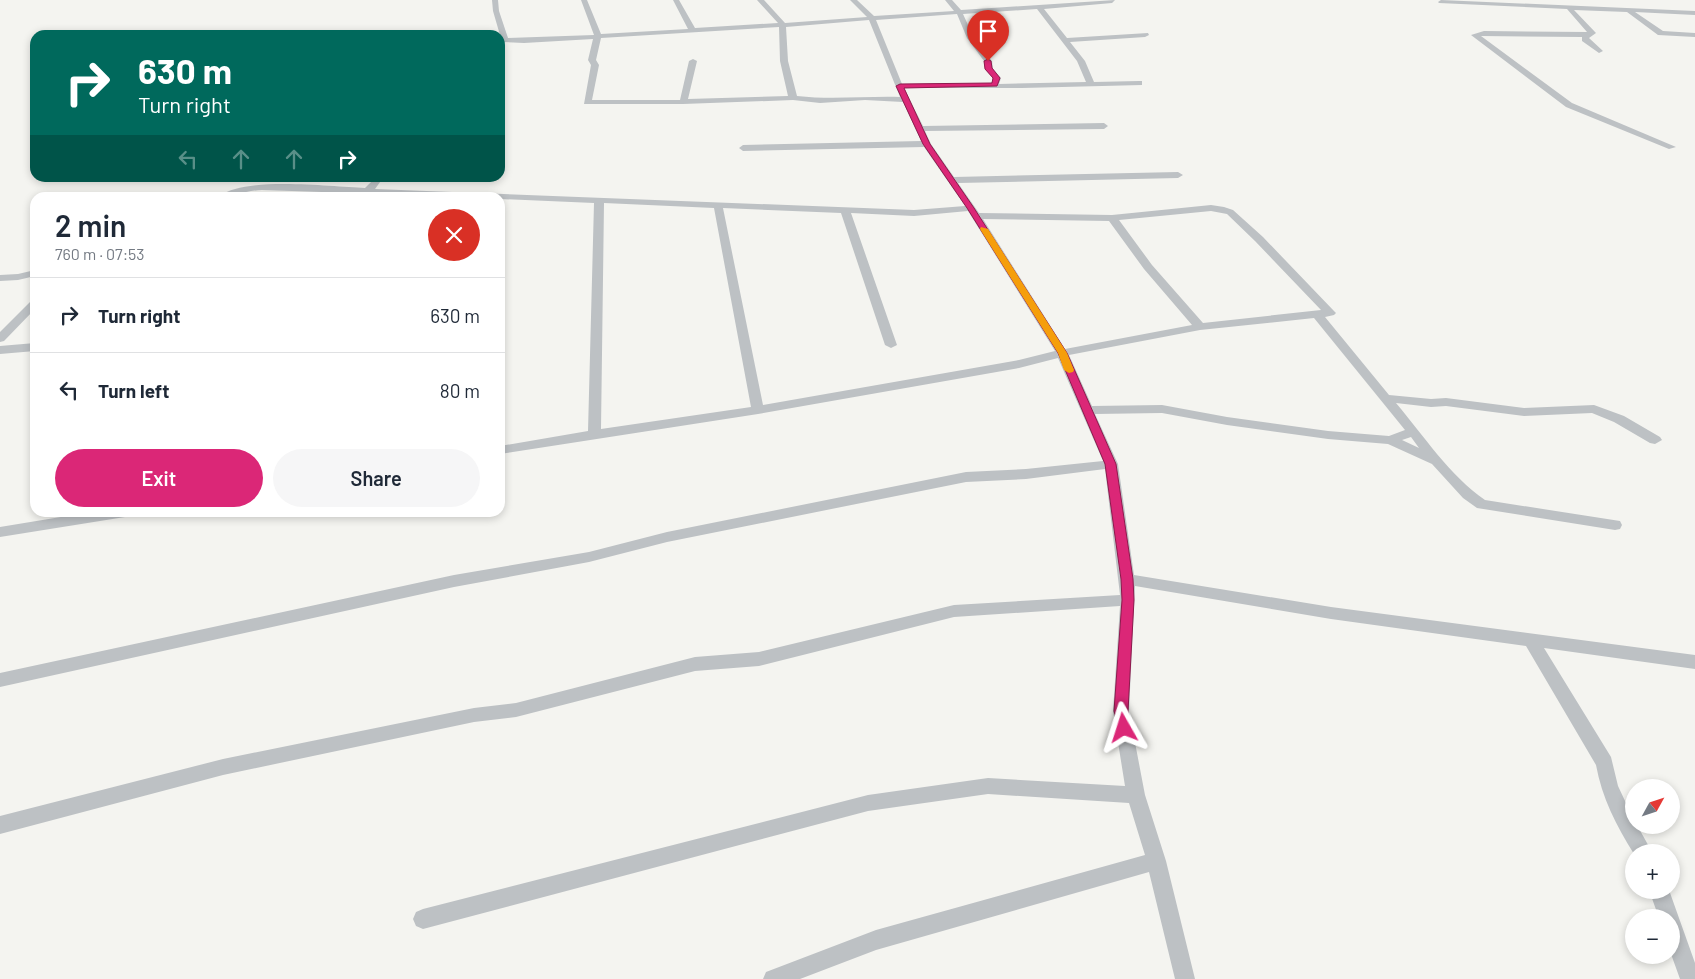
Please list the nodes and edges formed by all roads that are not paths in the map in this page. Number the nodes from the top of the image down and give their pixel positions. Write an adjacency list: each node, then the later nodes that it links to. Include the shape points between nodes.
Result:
1 (495, 0): 18 (street)
2 (584, 0): 20 (street)
3 (676, 0): 19 (street)
4 (760, 0): 17 (street)
5 (853, 0): 16 (street)
6 (948, 0): 14 (street)
7 (1112, 1): 11 (street)
8 (1441, 2): 10 (street)
9 (1608, 2): 13 (street)
10 (1526, 3): 12 (street)
11 (1039, 7): 14 (street); 25 (street)
12 (1568, 7): 13 (street); 22 (street, via 1590,29 1592,33)
13 (1627, 10): 15 (street); 23 (street, via 1662,33)
14 (959, 12): 16 (street); 30 (street, via 971,38 997,78)
15 (1695, 13)
16 (872, 18): 17 (street); 31 (street)
17 (782, 24): 19 (street); 32 (street, via 784,61)
18 (502, 30)
19 (692, 30): 20 (street)
20 (598, 35): 24 (street); 34 (street, via 587,102)
21 (1145, 35): 25 (street)
22 (1586, 35): 26 (street, via 1585,39); 38 (street, via 1475,35 1569,105)
23 (1695, 35)
24 (505, 40)
25 (1064, 40): 29 (street, via 1081,61)
26 (1599, 52)
27 (694, 61): 34 (street)
28 (1139, 82): 29 (street)
29 (1091, 84): 30 (street)
30 (995, 85): 31 (street)
31 (900, 86): 33 (street)
32 (793, 98): 33 (street, via 820,101); 34 (street)
33 (906, 100): 36 (street)
34 (683, 102)
35 (1104, 126): 36 (street)
36 (920, 129): 37 (street)
37 (927, 144): 39 (street); 41 (street)
38 (1672, 147)
39 (743, 148)
40 (1178, 175): 41 (street)
41 (952, 180): 52 (street)
42 (376, 182): 43 (street)
43 (369, 190): 46 (street); 47 (street)
44 (233, 192): 45 (street, via 256,187)
45 (319, 192)
46 (356, 192)
47 (403, 192)
48 (505, 197): 49 (street)
49 (599, 201): 50 (street); 70 (street)
50 (718, 205): 51 (street); 67 (street)
51 (845, 210): 52 (street); 60 (street)
52 (973, 212): 53 (street); 63 (street)
53 (1112, 218): 57 (street, via 1211,208 1230,212 1330,312); 58 (street)
54 (30, 274): 55 (street)
55 (0, 278)
56 (30, 308): 59 (street)
57 (1317, 314): 58 (street); 65 (street)
58 (1200, 328): 63 (street)
59 (0, 339)
60 (891, 345)
61 (30, 347): 62 (street)
62 (0, 350)
63 (1062, 353): 67 (street, via 1019,364); 68 (street)
64 (1458, 393): 66 (street)
65 (1386, 398): 66 (street); 69 (street)
66 (1446, 402): 72 (street, via 1524,412 1594,409)
67 (758, 410): 70 (street)
68 (1087, 410): 71 (street, via 1162,409 1328,435); 75 (street)
69 (1412, 432): 71 (street); 74 (street)
70 (594, 434): 73 (street)
71 (1390, 440): 74 (street)
72 (1655, 440)
73 (505, 449)
74 (1437, 461): 77 (street, via 1468,495 1482,505)
75 (1110, 464): 79 (street); 83 (street, via 966,477 667,537 589,557 445,584)
76 (55, 518): 78 (street)
77 (1615, 525)
78 (0, 532)
79 (1127, 579): 80 (street); 81 (street)
80 (1128, 600): 84 (street, via 1121,711); 85 (street, via 954,611 759,659 695,664 516,710 474,715 223,767)
81 (1531, 640): 82 (street); 86 (street, via 1605,763 1609,786 1620,814)
82 (1695, 662)
83 (0, 680)
84 (1136, 795): 87 (street); 88 (street, via 988,786 868,803)
85 (0, 825)
86 (1637, 844)
87 (1156, 861): 90 (street, via 876,940); 91 (street)
88 (423, 919)
89 (1680, 950): 92 (street)
90 (772, 979)
91 (1185, 979)
92 (1690, 979)

